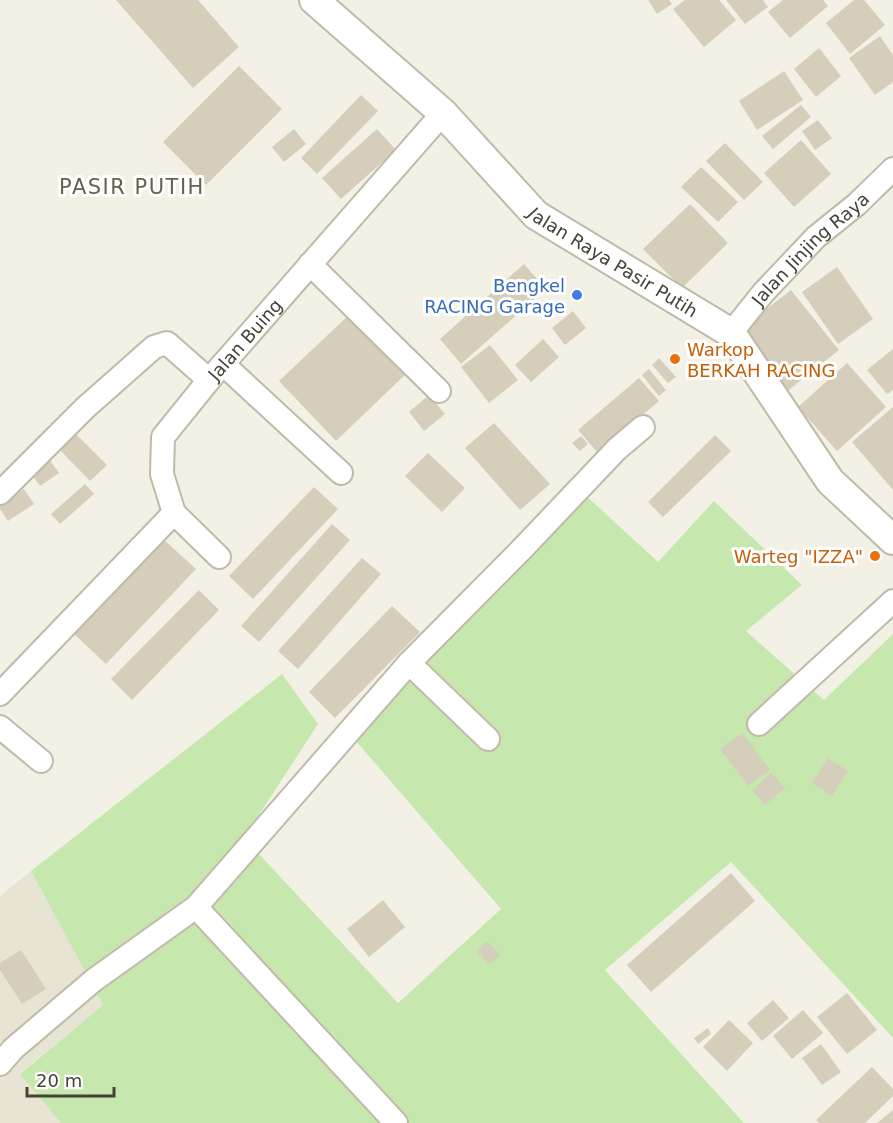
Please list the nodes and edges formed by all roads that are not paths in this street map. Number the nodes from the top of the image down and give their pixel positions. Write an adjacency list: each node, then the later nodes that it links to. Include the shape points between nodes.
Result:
1 (314, 0): 2 (street, Jalan Raya Pasir Putih)
2 (443, 113): 4 (street, Jalan Buing); 5 (street, Jalan Raya Pasir Putih, via 536,215)
3 (893, 169): 5 (street, Jalan Jinjing Raya, via 816,237)
4 (310, 264): 6 (street, Jalan Buing); 7 (street)
5 (730, 333): 12 (street, Jalan Raya Pasir Putih, via 830,481)
6 (216, 372): 9 (street); 10 (street, Jalan Buing, via 167,343 154,347 85,408); 11 (street, via 163,437 162,474)
7 (439, 391)
8 (643, 427): 15 (street)
9 (341, 473)
10 (0, 493)
11 (174, 513): 13 (street); 16 (street)
12 (893, 540)
13 (219, 557)
14 (893, 601): 17 (street)
15 (409, 663): 19 (street); 21 (street)
16 (0, 694)
17 (759, 724)
18 (0, 727): 20 (street)
19 (488, 739)
20 (41, 761)
21 (196, 908): 22 (street); 23 (street)
22 (4, 1049)
23 (396, 1123)

